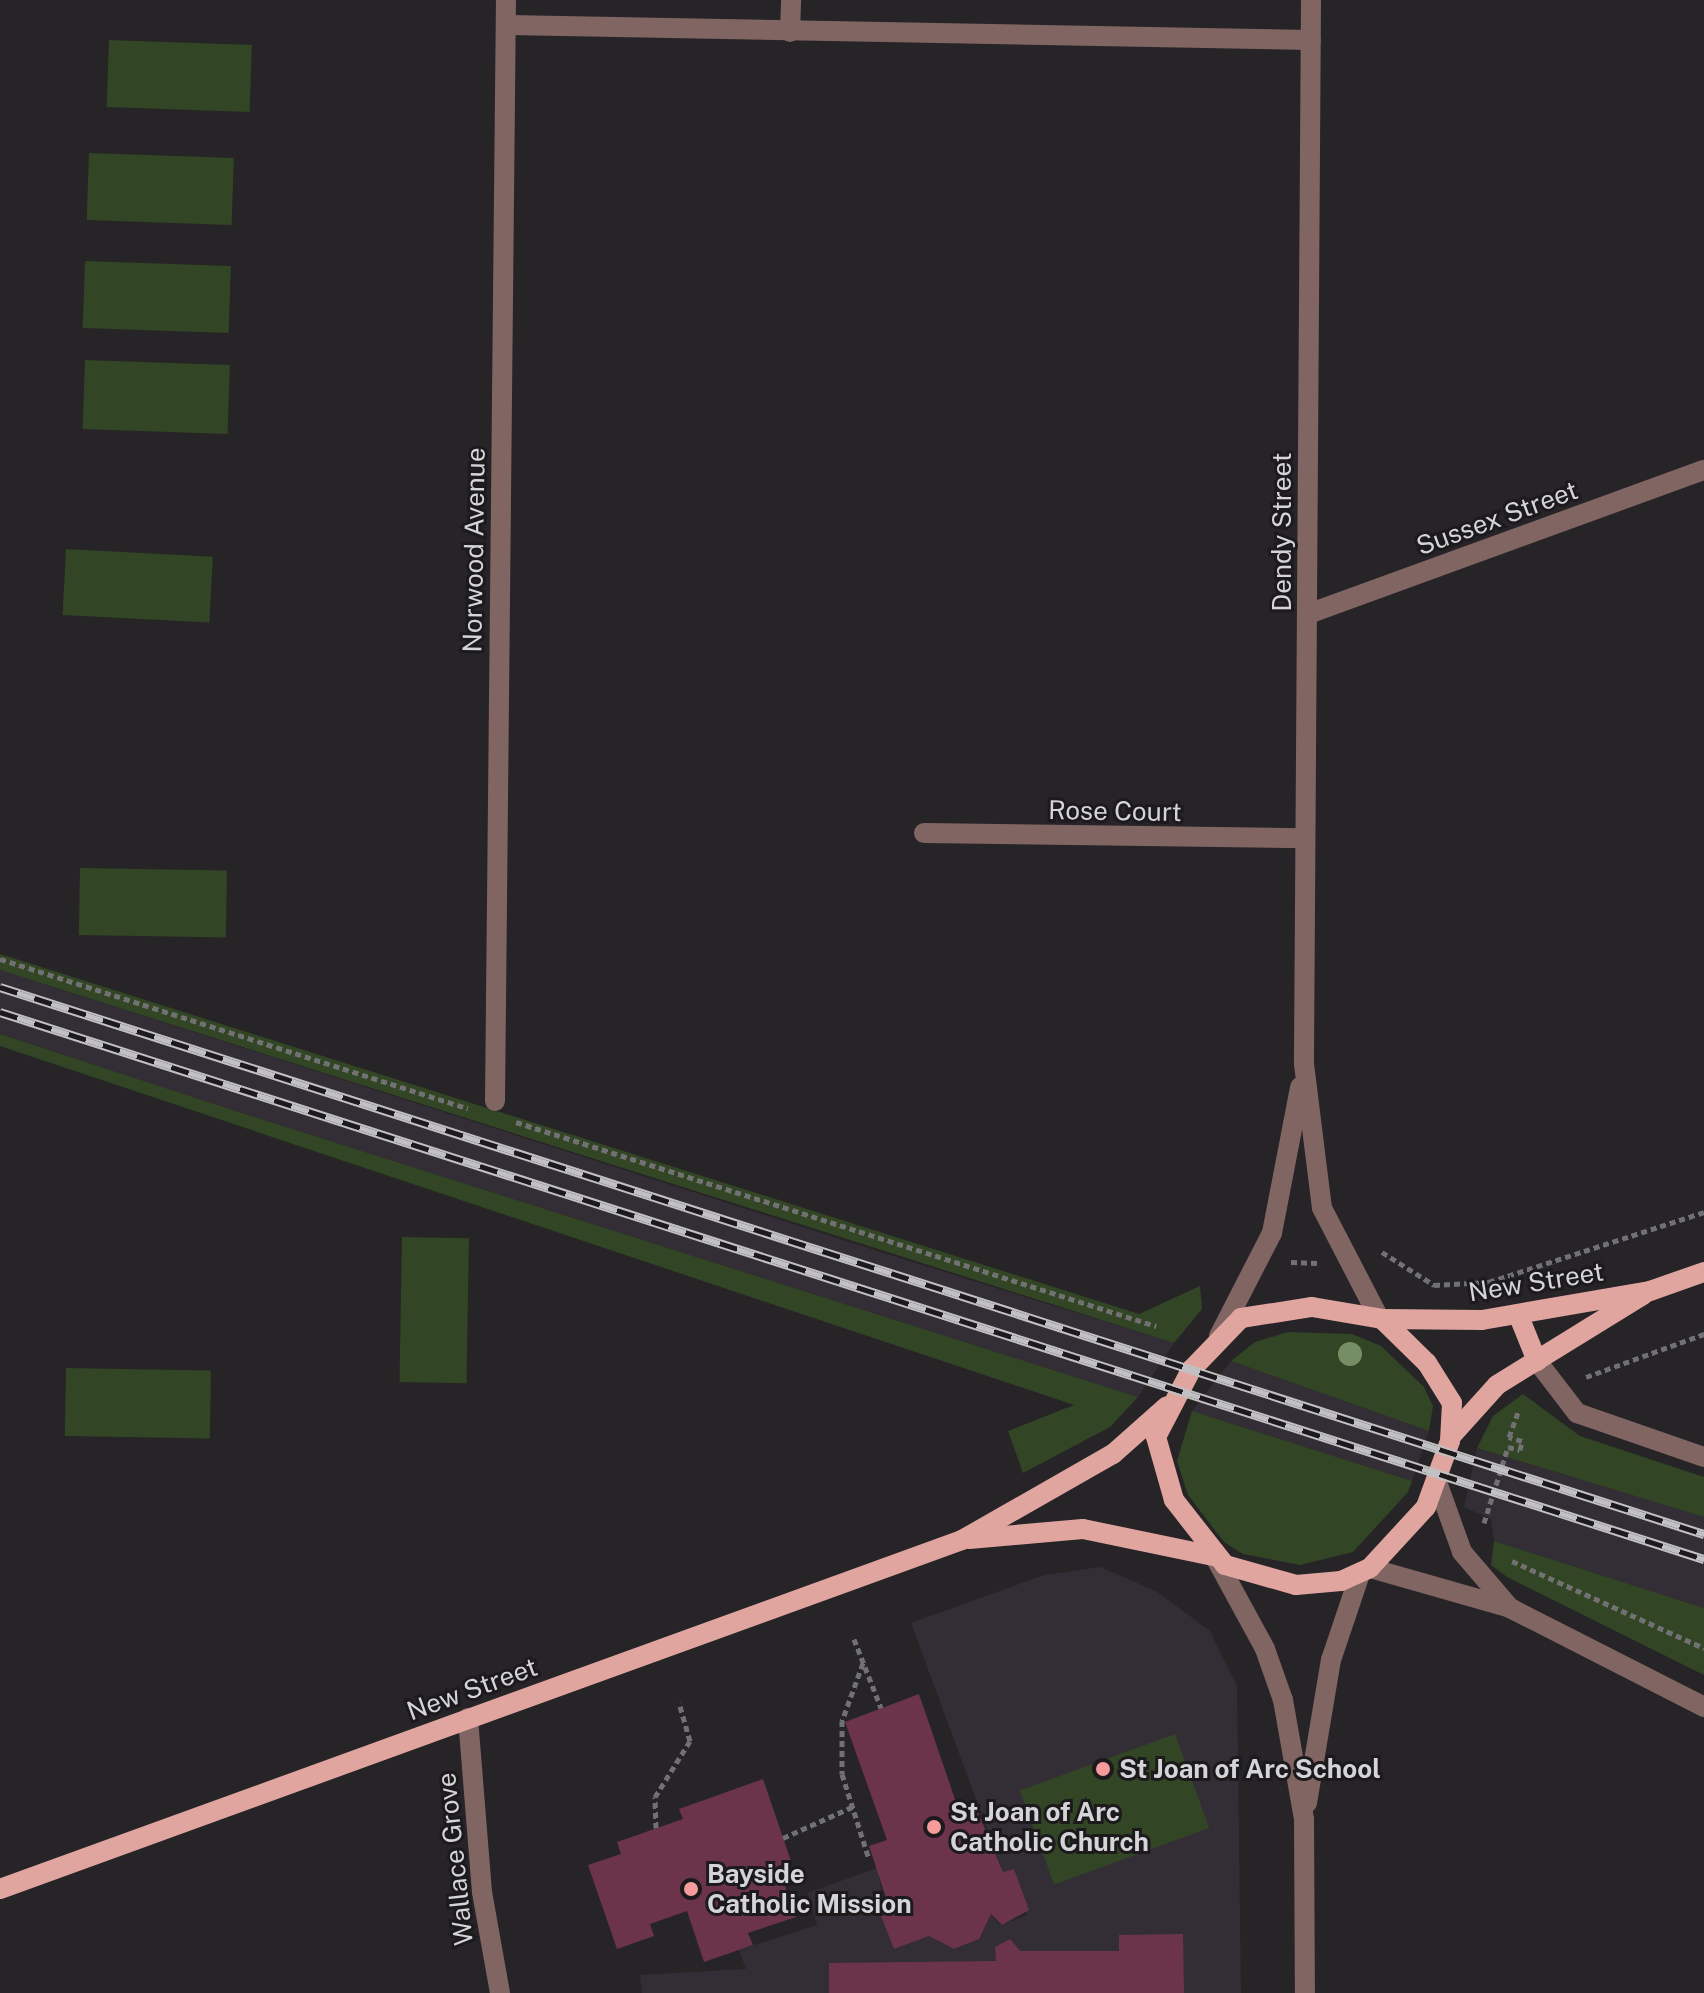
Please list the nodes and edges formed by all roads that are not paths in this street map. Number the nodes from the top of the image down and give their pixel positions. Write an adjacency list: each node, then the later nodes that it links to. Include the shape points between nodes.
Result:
1 (506, 0): 4 (street, Norwood Avenue)
2 (791, 0): 5 (street)
3 (1311, 0): 6 (street, Dendy Street)
4 (506, 25): 5 (street); 12 (street, Norwood Avenue)
5 (790, 32): 6 (street)
6 (1311, 40): 8 (street, Dendy Street)
7 (1704, 470): 8 (street, Sussex Street)
8 (1308, 614): 10 (street, Dendy Street)
9 (924, 833): 10 (street, Rose Court)
10 (1305, 838): 11 (street, Dendy Street)
11 (1304, 1064): 16 (street, Dendy Street, via 1320,1200 1347,1264); 17 (street, Dendy Street, via 1278,1211 1261,1260)
12 (489, 1107)
13 (1704, 1272): 14 (main road, New Street)
14 (1650, 1291): 15 (main road, New Street); 18 (main road, New Street)
15 (1518, 1314): 16 (main road, New Street); 18 (main road)
16 (1380, 1318): 17 (main road, via 1285,1308 1241,1318); 20 (main road, via 1447,1392)
17 (1215, 1343): 19 (main road)
18 (1537, 1361): 20 (main road, New Street, via 1480,1399); 21 (street, via 1554,1389 1584,1417)
19 (1167, 1406): 23 (main road, New Street, via 1113,1454); 24 (main road, via 1156,1437 1164,1480)
20 (1450, 1441): 22 (main road)
21 (1704, 1457)
22 (1437, 1482): 25 (main road, via 1421,1515); 26 (street, via 1462,1552)
23 (962, 1540): 24 (main road, New Street, via 1083,1529); 28 (main road, New Street)
24 (1215, 1557): 25 (main road, via 1296,1585); 29 (street, via 1272,1664)
25 (1365, 1571): 26 (street); 29 (street, via 1331,1660)
26 (1510, 1608): 27 (street)
27 (1704, 1707)
28 (468, 1718): 30 (main road, New Street); 31 (street, Wallace Grove, via 482,1892)
29 (1304, 1819): 32 (street)
30 (0, 1889)
31 (500, 1993)
32 (1305, 1993)

